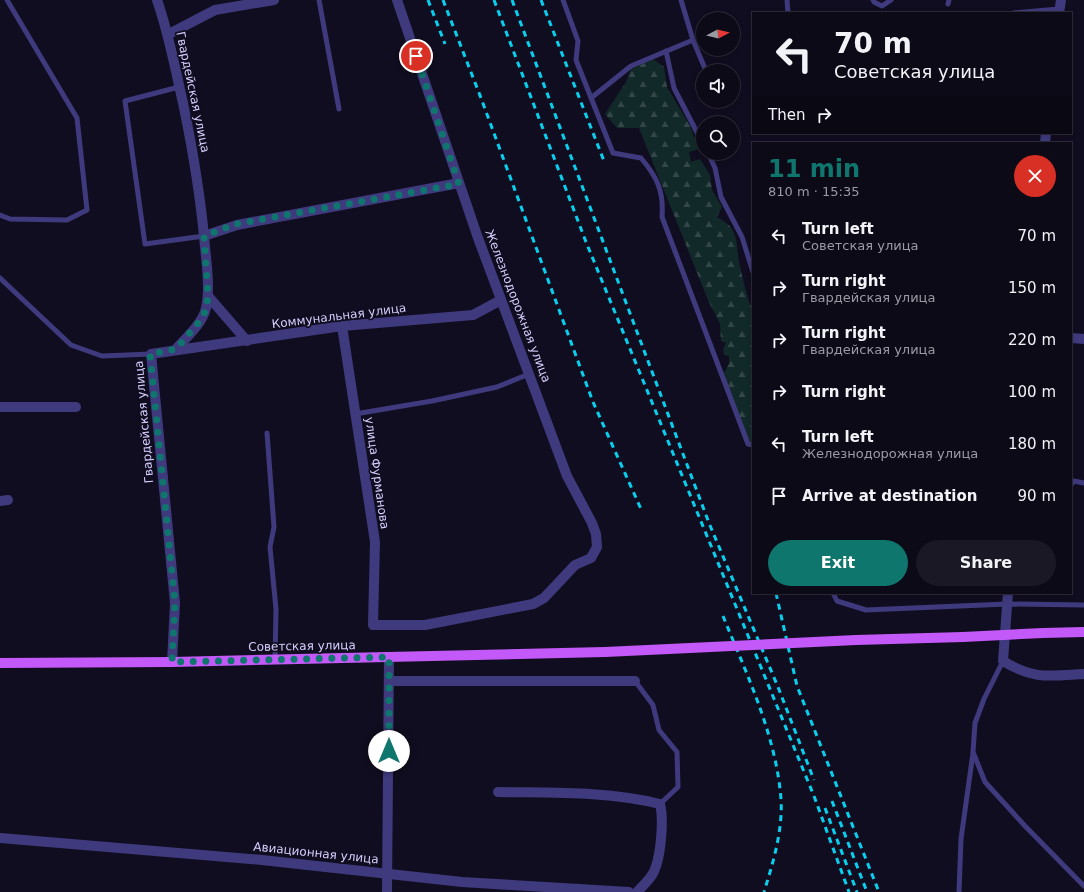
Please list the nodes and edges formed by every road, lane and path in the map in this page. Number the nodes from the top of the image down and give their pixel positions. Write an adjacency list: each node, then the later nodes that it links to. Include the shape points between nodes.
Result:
1 (7, 0): 24 (lane, via 77,118 87,210 67,220 10,219)
2 (157, 0): 14 (street, Гвардейская улица)
3 (274, 0): 14 (street, via 215,10)
4 (319, 0): 20 (lane)
5 (398, 0): 23 (street, Железнодорожная улица)
6 (562, 0): 19 (lane, via 578,41 576,60)
7 (681, 0): 15 (lane)
8 (787, 0): 12 (lane)
9 (873, 0): 10 (lane, via 882,6)
10 (891, 0)
11 (1059, 7): 13 (lane)
12 (788, 12)
13 (1021, 12)
14 (168, 34): 18 (street, Гвардейская улица)
15 (693, 40): 16 (lane); 17 (lane)
16 (666, 51): 19 (lane, via 631,66); 21 (lane, via 674,88)
17 (703, 64)
18 (179, 87): 25 (street, Гвардейская улица, via 202,207); 25 (lane, via 125,101 145,244)
19 (591, 98): 41 (lane, via 613,153 641,158 655,175 663,201 662,217 748,444)
20 (339, 109)
21 (696, 130)
22 (711, 160): 26 (lane, via 721,197 742,237)
23 (459, 184): 25 (street, via 236,224); 29 (street, Железнодорожная улица)
24 (0, 215)
25 (204, 236): 28 (street, Гвардейская улица)
26 (752, 269)
27 (0, 278): 35 (lane, via 71,345 102,356)
28 (208, 296): 33 (street); 34 (street, Гвардейская улица, via 206,310 199,322)
29 (501, 300): 30 (street, Коммунальная улица, via 473,315); 36 (street, Железнодорожная улица)
30 (342, 326): 33 (street, Коммунальная улица); 39 (street, улица Фурманова)
31 (1072, 338): 32 (street)
32 (1084, 339)
33 (247, 341): 34 (street, Коммунальная улица)
34 (176, 349): 35 (street, Гвардейская улица)
35 (150, 354): 52 (street, Гвардейская улица, via 175,603)
36 (529, 374): 39 (lane, via 498,387); 48 (street, Железнодорожная улица, via 567,476 592,523 597,547 591,558 575,565 544,598 533,604 425,625)
37 (0, 407): 38 (street)
38 (76, 407)
39 (355, 414): 48 (street, улица Фурманова, via 374,542)
40 (267, 434): 51 (lane, via 274,527 270,547 276,609)
41 (752, 445)
42 (1084, 483): 43 (lane, via 1074,481)
43 (1072, 484)
44 (834, 594): 46 (lane, via 837,601 866,610)
45 (1008, 594): 46 (street)
46 (1007, 604): 47 (lane); 53 (street)
47 (1084, 605)
48 (373, 625)
49 (1084, 632): 50 (main road, Советская улица, bridge, via 605,652)
50 (389, 657): 51 (main road, Советская улица); 57 (street)
51 (276, 660): 52 (main road, Советская улица)
52 (172, 662): 54 (main road, Советская улица)
53 (1003, 662): 55 (street, via 1020,672 1039,676); 58 (lane, via 975,723)
54 (0, 663)
55 (1084, 674)
56 (635, 680): 57 (street); 60 (lane, via 653,705 659,730 677,752 678,787)
57 (389, 681): 62 (street)
58 (973, 752): 63 (lane, via 985,782); 68 (lane, via 962,831)
59 (498, 792): 60 (street, via 595,794 632,797)
60 (660, 804): 67 (street, via 662,837 653,874)
61 (0, 838): 62 (street, Авиационная улица, via 262,860)
62 (388, 874): 64 (street, Авиационная улица); 65 (street)
63 (1084, 886)
64 (462, 887): 66 (street, Авиационная улица)
65 (387, 892)
66 (628, 892)
67 (638, 892)
68 (959, 892)

